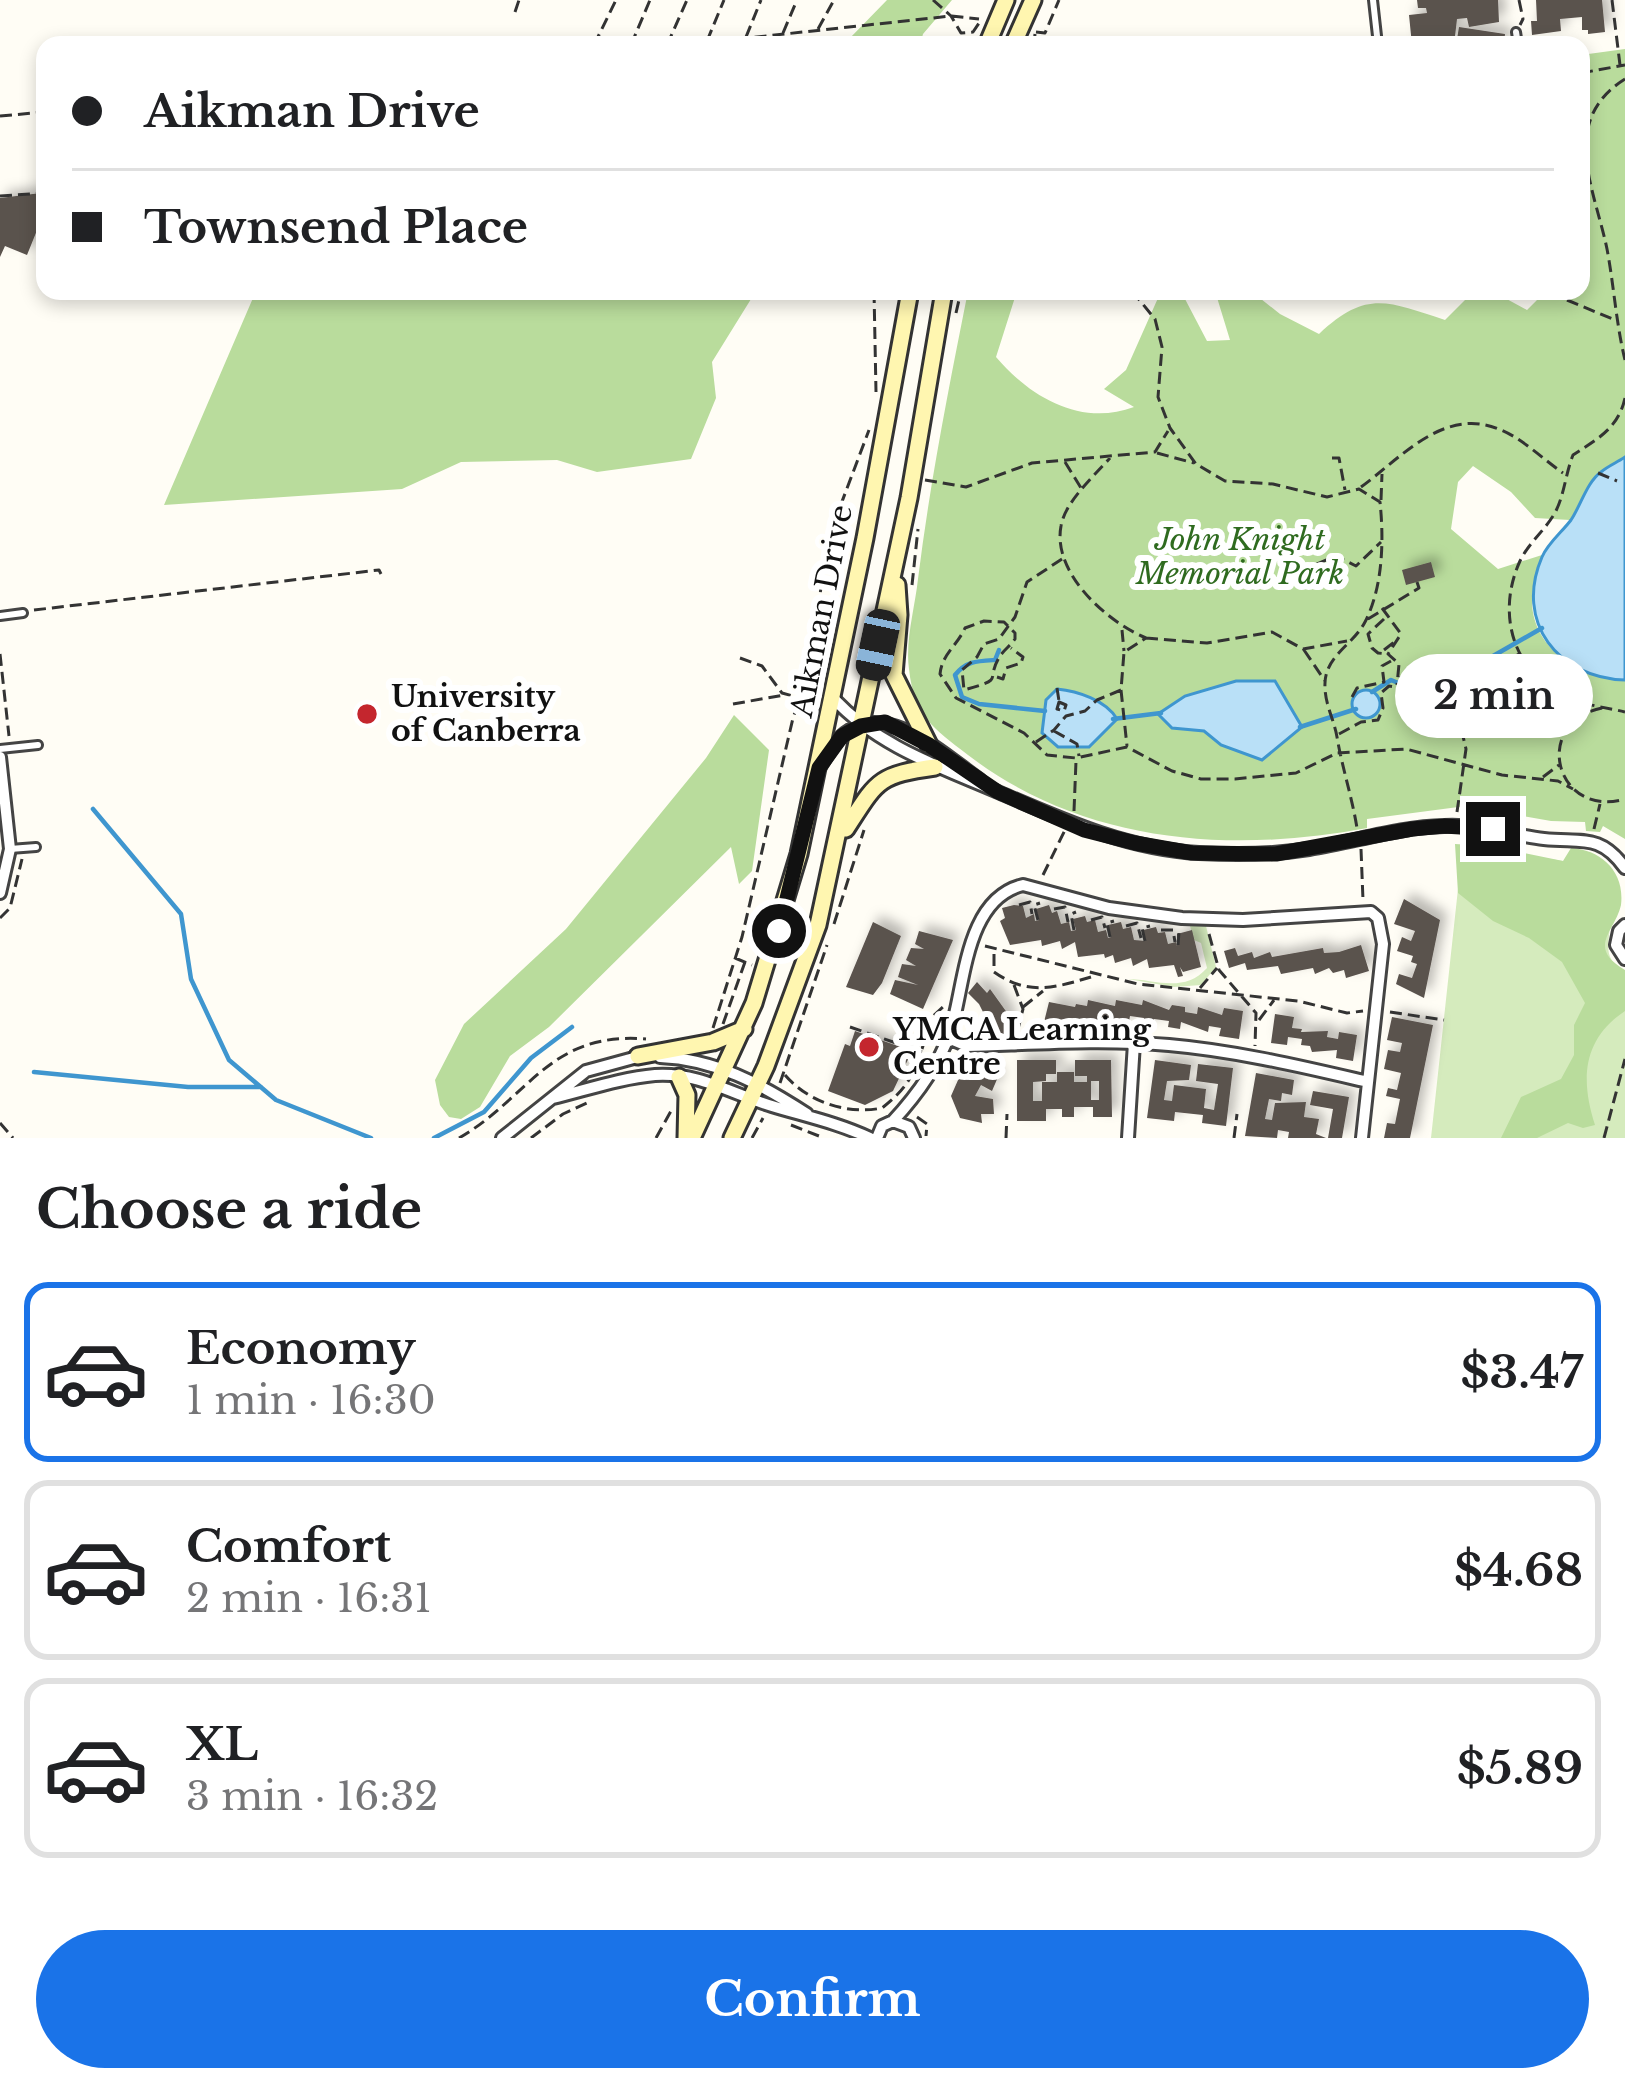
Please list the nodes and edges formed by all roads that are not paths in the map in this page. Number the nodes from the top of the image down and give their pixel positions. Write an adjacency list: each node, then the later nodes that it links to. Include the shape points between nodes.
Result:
1 (1006, 0): 5 (main road)
2 (1033, 0): 6 (main road)
3 (1373, 0): 7 (lane)
4 (1516, 32): 8 (lane)
5 (990, 36)
6 (1017, 36)
7 (1377, 36)
8 (1517, 36)
9 (908, 300): 14 (main road, Aikman Drive)
10 (942, 300): 11 (main road, Aikman Drive)
11 (895, 564): 15 (main road, Aikman Drive); 17 (main road, via 893,675)
12 (20, 612): 13 (lane)
13 (0, 616)
14 (832, 702): 15 (street); 20 (main road, Aikman Drive)
15 (861, 726): 17 (street, via 885,722); 19 (street); 20 (street, via 842,736); 22 (main road, Aikman Drive)
16 (38, 745): 18 (lane)
17 (929, 745): 21 (street)
18 (0, 753): 24 (street)
19 (935, 767): 21 (street); 22 (main road, via 892,773)
20 (819, 768): 29 (main road, Aikman Drive, via 779,931)
21 (998, 792): 25 (street, via 1084,830 1192,853 1276,854 1456,826 1591,841)
22 (839, 840): 36 (main road, Aikman Drive, via 818,926)
23 (36, 847): 24 (lane)
24 (10, 849): 26 (street)
25 (1625, 868)
26 (0, 892)
27 (1625, 925): 28 (street, via 1616,945)
28 (1625, 959)
29 (744, 1029): 32 (main road); 34 (main road, Aikman Drive)
30 (948, 1039): 31 (street, via 967,1046); 35 (street, via 972,940 1017,886 1206,920 1363,910 1378,919 1384,944); 37 (street)
31 (1134, 1043): 35 (street); 44 (street)
32 (638, 1056): 34 (street, via 695,1060); 38 (street, via 586,1071)
33 (679, 1077): 34 (street); 38 (street); 42 (main road)
34 (723, 1077): 36 (street); 42 (main road, Aikman Drive)
35 (1368, 1082): 45 (street)
36 (754, 1092): 39 (street); 43 (main road, Aikman Drive)
37 (917, 1095): 39 (street); 40 (street)
38 (550, 1099): 41 (street)
39 (880, 1131): 40 (street)
40 (917, 1131)
41 (502, 1138)
42 (689, 1138)
43 (732, 1138)
44 (1129, 1138)
45 (1362, 1138)

